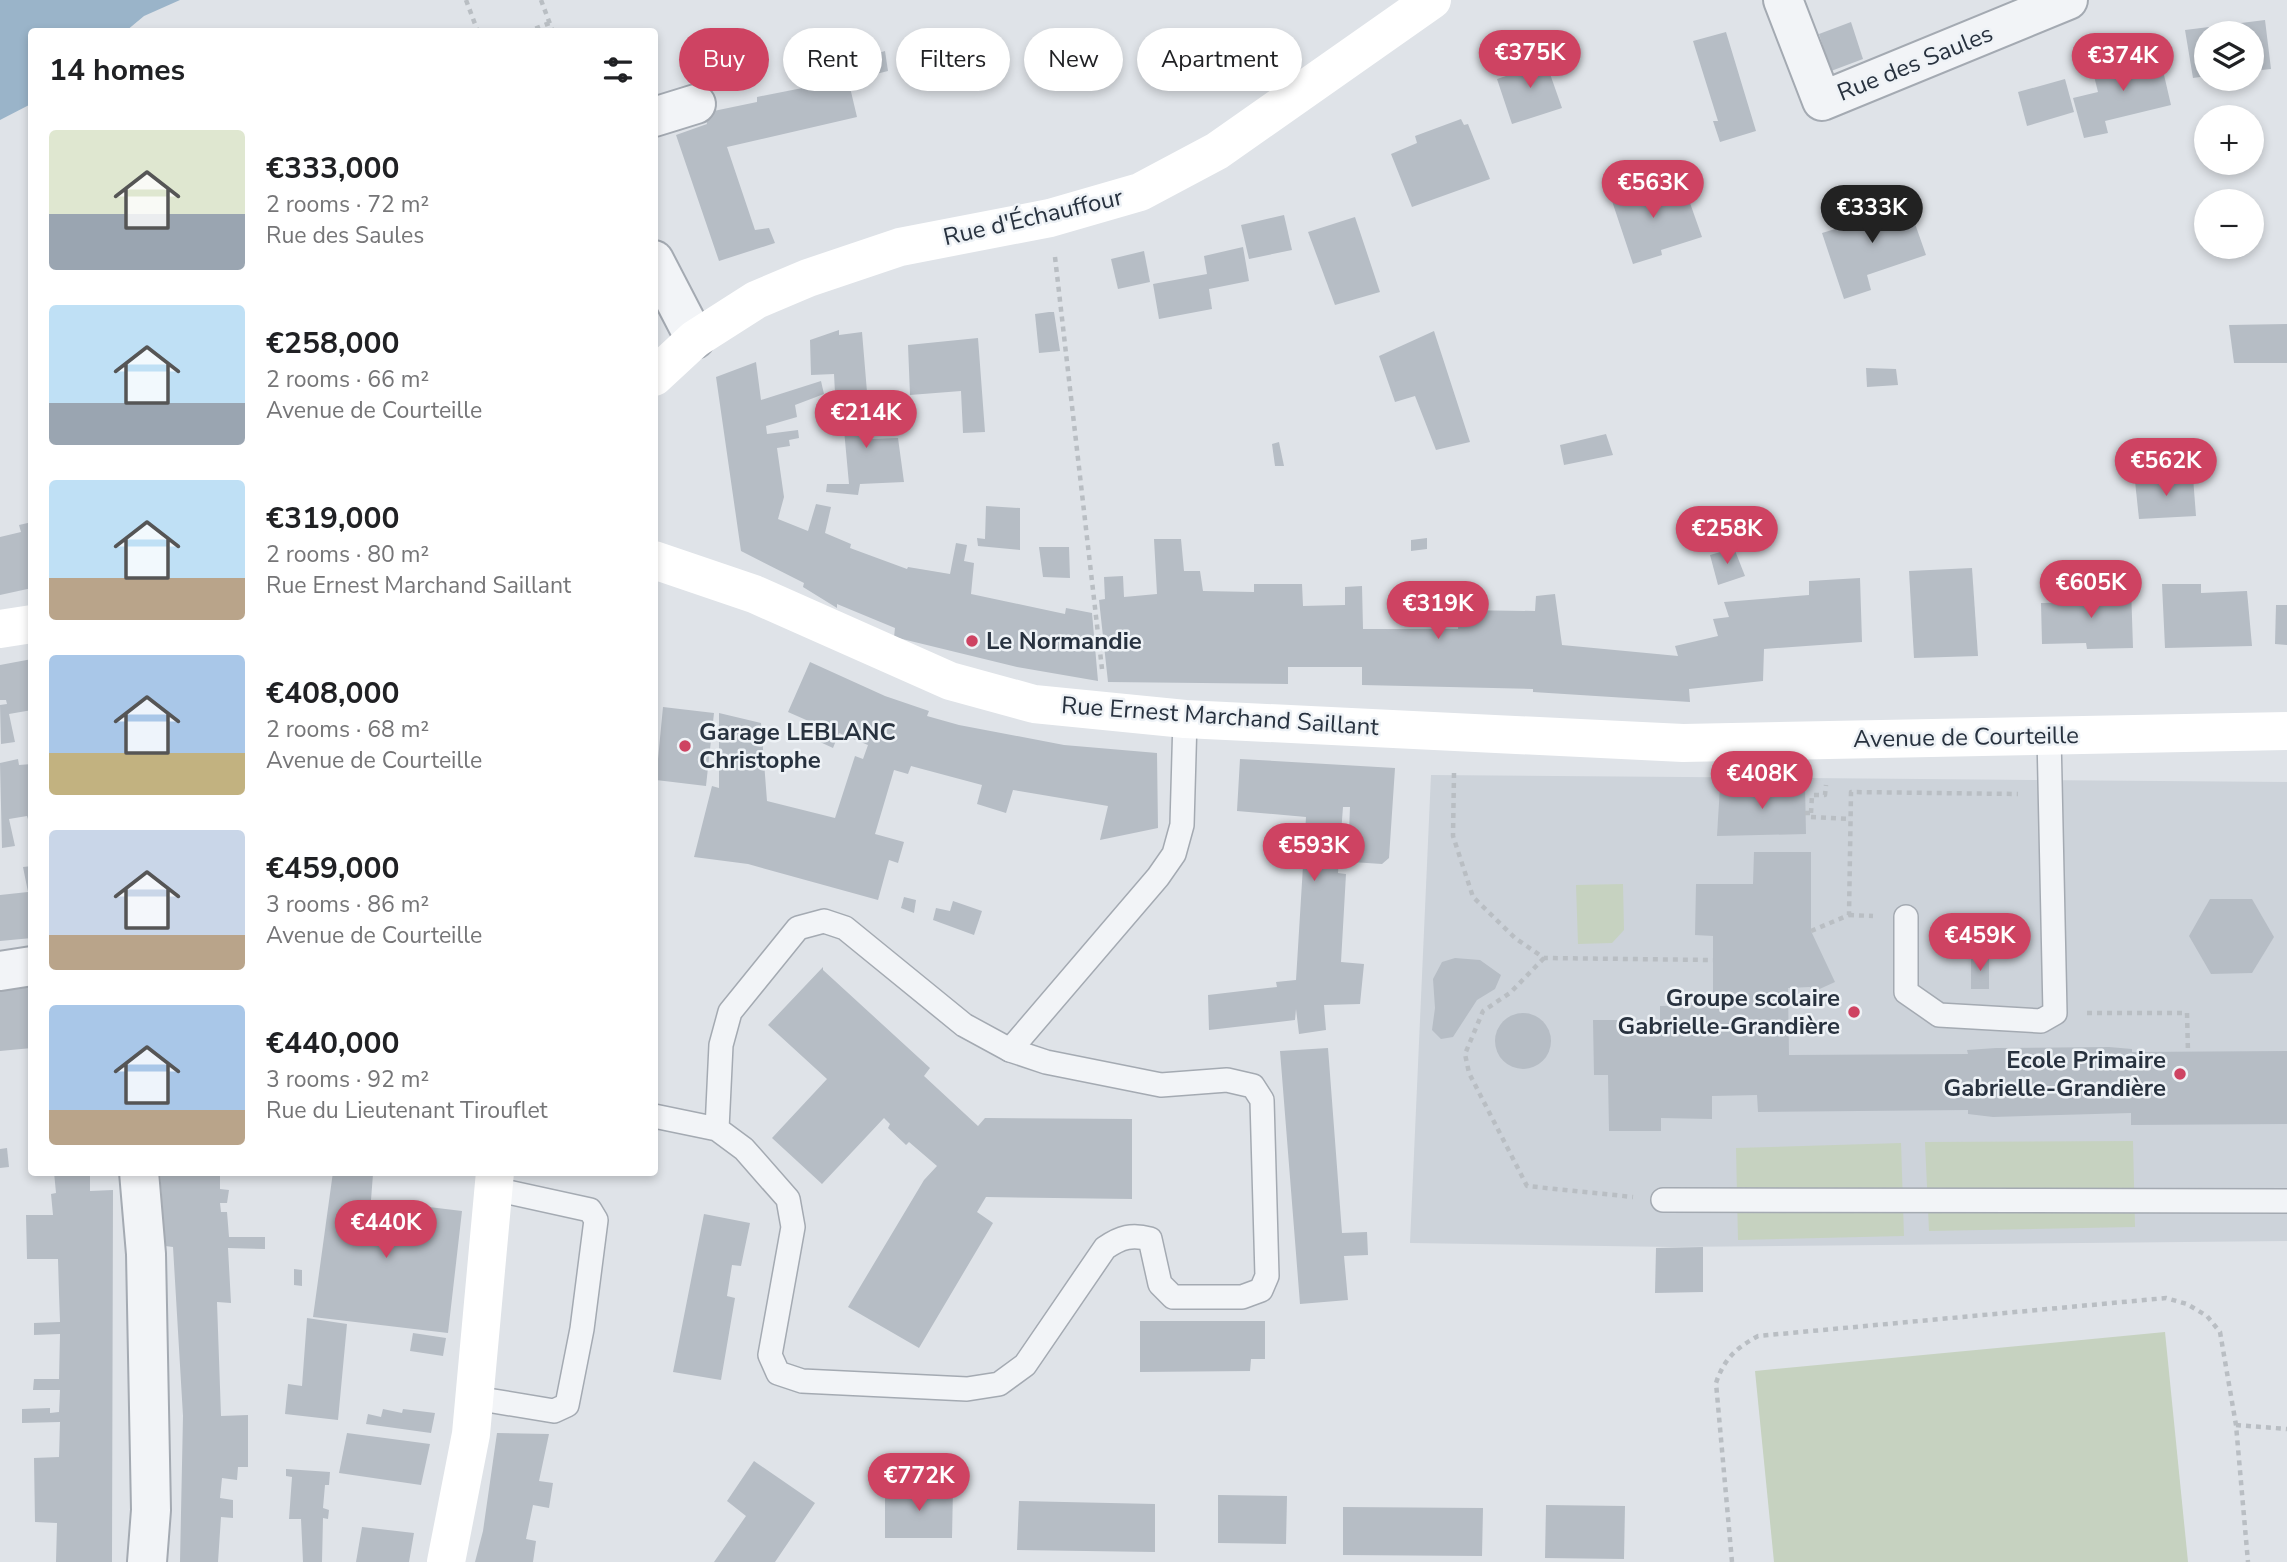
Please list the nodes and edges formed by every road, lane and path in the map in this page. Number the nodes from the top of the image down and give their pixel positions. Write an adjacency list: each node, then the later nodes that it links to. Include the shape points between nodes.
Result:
1 (466, 0): 7 (path)
2 (541, 0): 6 (path)
3 (1432, 0): 12 (street, Rue d'Échauffour, via 1217,151 1140,192)
4 (1783, 0): 5 (street, Rue des Saules, via 1822,101)
5 (2068, 0)
6 (550, 23): 8 (path); 9 (path)
7 (476, 28)
8 (537, 28)
9 (552, 28)
10 (696, 104): 11 (street)
11 (658, 116)
12 (1050, 218): 14 (street, Rue d'Échauffour, via 900,247 808,278 756,300); 19 (path)
13 (658, 268): 14 (street)
14 (695, 339): 15 (street, Rue d'Échauffour)
15 (658, 373)
16 (658, 561): 19 (street, Rue Ernest Marchand Saillant, via 754,594 950,681 1034,704)
17 (28, 625): 18 (street)
18 (0, 629)
19 (1107, 712): 20 (street, Rue Ernest Marchand Saillant)
20 (1185, 719): 21 (street, Rue Ernest Marchand Saillant); 34 (lane, via 1182,825 1174,854)
21 (1443, 729): 23 (street, Avenue de Courteille, via 1683,743); 29 (path, via 1453,836 1474,897 1498,923)
22 (2287, 730): 23 (street, Avenue de Courteille)
23 (2049, 735): 33 (lane)
24 (1825, 785): 26 (path, via 1825,795 1812,795 1811,817)
25 (2023, 794): 26 (path, via 1851,792)
26 (1851, 819): 28 (path, via 1849,915)
27 (1906, 917): 33 (lane, via 1906,992 1938,1015 2041,1021)
28 (1811, 931)
29 (1544, 958): 30 (path); 40 (path, via 1510,993 1483,1011 1465,1054 1469,1073 1527,1186)
30 (1713, 960)
31 (28, 967): 32 (street)
32 (0, 971)
33 (2055, 1013): 35 (path, via 2187,1013)
34 (1010, 1051): 37 (lane, via 964,1026 845,928 824,921 798,928 730,1012 721,1045); 37 (lane, via 1161,1085 1227,1080 1253,1086 1262,1100 1267,1276 1261,1290 1242,1297 1173,1297 1160,1284 1150,1239 1122,1237 1105,1248 1025,1365 999,1384 967,1389 802,1381 778,1373 770,1355 793,1227 788,1199 744,1149)
35 (2188, 1052)
36 (658, 1117): 37 (lane)
37 (717, 1129)
38 (139, 1176): 45 (street, via 146,1254)
39 (494, 1181): 42 (street); 42 (lane, via 590,1210 596,1220 567,1405 554,1411)
40 (1663, 1200): 41 (lane)
41 (2287, 1201)
42 (475, 1398): 46 (street)
43 (2236, 1425): 44 (path); 47 (path, via 2220,1332 2207,1315 2166,1298 1758,1336 1736,1348 1716,1383); 48 (path)
44 (2287, 1429)
45 (147, 1562)
46 (446, 1562)
47 (1732, 1562)
48 (2248, 1562)

